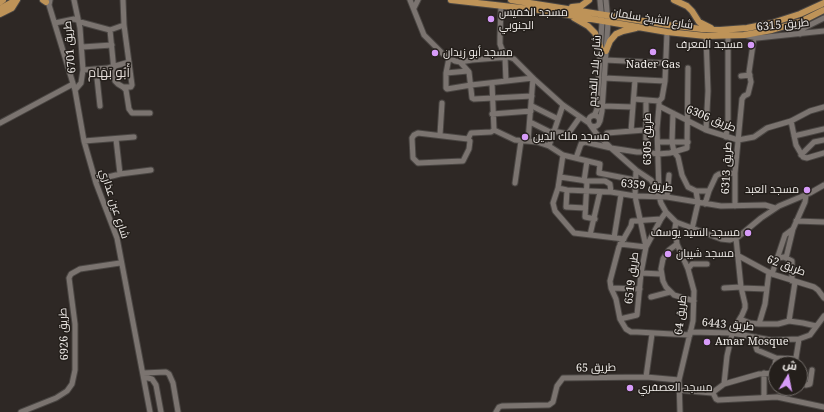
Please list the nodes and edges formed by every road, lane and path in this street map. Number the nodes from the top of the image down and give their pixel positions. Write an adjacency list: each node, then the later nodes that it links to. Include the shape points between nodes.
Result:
1 (4, 0): 14 (main road)
2 (16, 0): 19 (main road); 21 (main road, via 12,8)
3 (74, 0): 25 (street, طريق 6701)
4 (123, 0): 29 (street)
5 (410, 0): 18 (street)
6 (418, 0): 18 (street)
7 (451, 0): 16 (main road, شارع الشيخ سلمان)
8 (512, 0): 17 (main road, شارع الشيخ سلمان)
9 (589, 0): 17 (main road, via 581,6)
10 (600, 0): 22 (street)
11 (606, 0): 22 (street)
12 (674, 0): 32 (main road, via 689,8 702,24)
13 (48, 1): 27 (street, شارع عين عذاري)
14 (0, 2)
15 (824, 3): 32 (main road, شارع الشيخ سلمان, via 772,23)
16 (501, 6): 23 (main road, شارع الشيخ سلمان); 44 (street, via 500,44)
17 (563, 7): 22 (main road, شارع الشيخ سلمان)
18 (414, 8): 45 (street, via 424,35)
19 (0, 9)
20 (824, 10): 37 (main road, شارع الشيخ سلمان, via 786,26)
21 (0, 14)
22 (605, 14): 26 (street, شارع بلاد القديم); 32 (main road, شارع الشيخ سلمان, via 682,27)
23 (569, 15): 26 (main road, شارع الشيخ سلمان); 43 (main road, via 595,33)
24 (824, 18): 28 (street)
25 (79, 21): 27 (street, via 74,19); 31 (street); 42 (street, طريق 6701)
26 (605, 22): 30 (main road, شارع الشيخ سلمان); 43 (street, شارع بلاد القديم)
27 (55, 24): 64 (street, شارع عين عذاري)
28 (814, 24): 35 (street); 36 (street, via 802,29)
29 (124, 25): 31 (street); 47 (street)
30 (640, 28): 34 (main road, شارع الشيخ سلمان); 43 (main road, via 616,34)
31 (110, 30): 41 (street)
32 (720, 30)
33 (824, 31): 35 (street, طريق 6315)
34 (667, 32): 38 (main road, شارع الشيخ سلمان); 49 (street, طريق 6305)
35 (815, 32): 36 (street, طريق 6315)
36 (800, 34): 40 (street, طريق 6315)
37 (744, 35): 39 (main road, شارع الشيخ سلمان); 40 (street, طريق 6315)
38 (706, 36): 39 (main road, شارع الشيخ سلمان); 96 (street)
39 (728, 36): 103 (street)
40 (754, 38): 57 (street, طريق 6313)
41 (112, 45): 42 (street); 50 (street)
42 (82, 47): 52 (street, طريق 6701)
43 (603, 50): 46 (street, شارع بلاد القديم); 84 (street, شارع بلاد القديم, via 597,109)
44 (507, 57): 48 (street); 58 (street, via 516,60); 61 (street)
45 (448, 58): 48 (street); 55 (street)
46 (605, 60): 49 (street); 59 (street, شارع بلاد القديم)
47 (129, 62): 50 (street); 66 (street, via 132,86)
48 (460, 62): 54 (street)
49 (666, 63): 62 (street, طريق 6305)
50 (114, 67): 53 (street); 66 (street, via 115,81)
51 (688, 68): 86 (street)
52 (83, 70): 53 (street); 67 (street, طريق 6701, via 81,83)
53 (96, 70): 75 (street)
54 (468, 71): 55 (street); 65 (street)
55 (446, 73): 65 (street, via 446,89)
56 (741, 76): 57 (street)
57 (750, 76): 106 (street, طريق 6313, via 748,93 742,99)
58 (533, 78): 61 (street); 68 (street); 74 (street)
59 (604, 78): 60 (street); 76 (street, شارع بلاد القديم)
60 (635, 80): 62 (street); 70 (street)
61 (506, 81): 63 (street)
62 (665, 81): 73 (street, طريق 6305)
63 (492, 83): 65 (street); 69 (street)
64 (73, 84): 67 (street, شارع عين عذاري); 89 (street)
65 (471, 85): 69 (street, via 474,99)
66 (123, 87): 81 (street, via 132,113)
67 (75, 90): 108 (street, شارع عين عذاري)
68 (532, 96): 69 (street); 79 (street)
69 (492, 99): 82 (street)
70 (634, 99): 71 (street); 77 (street)
71 (646, 100): 73 (street); 95 (street)
72 (442, 103): 100 (street)
73 (659, 103): 80 (street, طريق 6306); 92 (street, طريق 6305)
74 (563, 105): 83 (street); 85 (street)
75 (100, 106)
76 (603, 106): 77 (street); 90 (street, شارع بلاد القديم)
77 (633, 107): 97 (street)
78 (824, 107): 87 (street, طريق 6306)
79 (531, 108): 82 (street); 85 (street); 88 (street)
80 (673, 113): 86 (street, طريق 6306); 112 (street)
81 (150, 114)
82 (492, 114): 94 (street)
83 (580, 117): 84 (street); 91 (street); 98 (street, via 569,134)
84 (591, 117): 90 (street, via 597,116); 91 (street, شارع بلاد القديم)
85 (558, 119): 98 (street)
86 (687, 121): 96 (street, طريق 6306); 113 (street)
87 (791, 121): 101 (street); 106 (street, طريق 6306, via 767,128 754,137)
88 (530, 122): 98 (street); 110 (street)
89 (0, 123)
90 (599, 123): 91 (street, via 595,127); 115 (street, via 602,136)
91 (590, 124): 115 (street)
92 (657, 129): 95 (street); 111 (street, طريق 6305)
93 (824, 129): 101 (street)
94 (494, 130): 105 (street, via 471,133); 109 (street)
95 (646, 130): 97 (street); 116 (street)
96 (706, 130): 103 (street, طريق 6306)
97 (631, 131): 99 (street)
98 (553, 132): 114 (street)
99 (607, 133)
100 (440, 135): 105 (street); 105 (street, via 414,135 412,156 415,161 463,161 469,149)
101 (794, 136): 121 (street)
102 (134, 137): 104 (street)
103 (726, 137): 106 (street, طريق 6306)
104 (116, 139): 108 (street); 127 (street)
105 (468, 139)
106 (738, 140): 126 (street, طريق 6313)
107 (824, 140): 121 (street, via 814,142)
108 (84, 141): 131 (street, شارع عين عذاري)
109 (521, 141): 110 (street); 135 (street)
110 (528, 141): 114 (street)
111 (658, 142): 112 (street); 119 (street, طريق 6305)
112 (672, 142): 113 (street); 117 (street)
113 (688, 142): 117 (street, via 687,148)
114 (549, 146): 120 (street)
115 (611, 148): 116 (street); 122 (street, via 585,142 581,144); 125 (street)
116 (646, 152): 119 (street)
117 (674, 152): 119 (street); 140 (street, via 688,187)
118 (824, 153): 121 (street)
119 (658, 154): 147 (street, طريق 6305)
120 (562, 155): 122 (street); 130 (street)
121 (803, 157)
122 (576, 158): 123 (street)
123 (587, 161): 128 (street, via 600,164 598,173); 133 (street)
124 (151, 170): 127 (street)
125 (636, 170): 132 (street, طريق 6519); 147 (street, via 651,180)
126 (735, 173): 141 (street, via 718,175); 151 (street, طريق 6313)
127 (120, 174): 131 (street)
128 (607, 175): 132 (street); 134 (street)
129 (669, 176): 148 (street)
130 (560, 177): 133 (street); 137 (street)
131 (96, 180): 172 (street, شارع عين عذاري, via 114,229)
132 (635, 180): 146 (street, طريق 6519)
133 (586, 181): 134 (street); 139 (street)
134 (606, 182): 143 (street, via 610,184)
135 (515, 183)
136 (824, 185): 145 (street)
137 (558, 188): 138 (street, طريق 6359); 163 (street, via 553,203 555,211 574,232)
138 (566, 190): 139 (street, طريق 6359); 152 (street, via 566,206)
139 (587, 190): 142 (street, طريق 6359); 152 (street)
140 (696, 191): 141 (street); 149 (street)
141 (709, 191): 150 (street)
142 (600, 192): 143 (street, طريق 6359); 156 (street)
143 (611, 192): 144 (street, طريق 6359)
144 (621, 194): 146 (street, طريق 6359); 164 (street)
145 (806, 195): 153 (street); 158 (street)
146 (635, 196): 147 (street, طريق 6359); 157 (street, طريق 6519)
147 (659, 196): 148 (street, طريق 6359); 154 (street)
148 (667, 197): 149 (street, طريق 6359)
149 (698, 203): 150 (street, طريق 6359); 161 (street)
150 (705, 204): 151 (street, طريق 6359)
151 (735, 206): 153 (street, طريق 6359, via 764,205)
152 (585, 208): 156 (street, via 585,217)
153 (775, 208): 165 (street)
154 (666, 212): 155 (street); 159 (street)
155 (661, 219): 157 (street); 168 (street)
156 (595, 220): 163 (street)
157 (640, 220): 166 (street, طريق 6519, via 632,221); 168 (street, طريق 6519)
158 (796, 221): 160 (street); 162 (street)
159 (676, 222): 161 (street); 167 (street, طريق 64)
160 (824, 222)
161 (692, 229): 165 (street, via 721,239)
162 (793, 229): 170 (street, via 785,235); 171 (street)
163 (590, 235): 164 (street)
164 (614, 238): 166 (street)
165 (736, 238): 169 (street)
166 (622, 242): 168 (street); 183 (street, via 612,274)
167 (677, 244): 174 (street, طريق 64); 177 (street, via 666,254)
168 (646, 247): 175 (street, طريق 6519)
169 (737, 256): 176 (street, طريق 62); 180 (street)
170 (778, 258): 171 (street); 176 (street)
171 (786, 258): 178 (street, via 792,261)
172 (120, 263): 205 (street, شارع عين عذاري); 215 (street, طريق 6926, via 80,269 71,274 76,370 72,384 56,398)
173 (707, 264): 174 (street, via 692,264)
174 (688, 269): 187 (street, طريق 64)
175 (641, 273): 177 (street); 181 (street, طريق 6519)
176 (771, 273): 178 (street, طريق 62); 182 (street)
177 (661, 274): 184 (street)
178 (794, 281): 186 (street, طريق 62, via 814,287); 191 (street)
179 (724, 288): 180 (street)
180 (741, 288): 182 (street); 190 (street, via 745,308)
181 (640, 289): 183 (street); 189 (street, طريق 6519, via 637,315)
182 (767, 289): 192 (street)
183 (612, 290): 189 (street)
184 (670, 292): 185 (street); 187 (street, via 679,298)
185 (651, 297)
186 (824, 298)
187 (694, 302): 196 (street, طريق 64)
188 (824, 316): 193 (street)
189 (620, 319): 195 (street, طريق 6443, via 630,332)
190 (742, 320): 192 (street); 194 (street, via 736,324); 197 (street)
191 (789, 321): 192 (street); 193 (street)
192 (759, 324)
193 (816, 326): 199 (street, via 809,336)
194 (732, 333): 196 (street, طريق 6443); 197 (street, طريق 6443); 208 (street)
195 (652, 334): 196 (street, طريق 6443); 206 (street)
196 (690, 334): 207 (street, طريق 64)
197 (741, 334): 198 (street, طريق 6443)
198 (756, 337): 199 (street, طريق 6443, via 771,340); 200 (street, via 757,350)
199 (799, 339): 201 (street)
200 (771, 356)
201 (796, 356)
202 (812, 370): 209 (street)
203 (764, 373): 204 (street); 208 (street); 212 (street)
204 (768, 373)
205 (144, 375): 216 (street, شارع عين عذاري); 217 (street, via 152,379 156,385); 218 (street, via 166,372 169,374)
206 (646, 377): 207 (street, طريق 65); 213 (street, طريق 65, via 563,378)
207 (678, 380): 210 (street, طريق 64)
208 (724, 384): 211 (street)
209 (808, 384)
210 (678, 390): 211 (street); 221 (street, طريق 64)
211 (713, 392): 212 (street, via 718,400)
212 (764, 398): 214 (street, via 782,397)
213 (550, 405): 219 (street, via 506,406 499,407); 220 (street)
214 (824, 407)
215 (21, 412)
216 (150, 412)
217 (161, 412)
218 (178, 412)
219 (496, 412)
220 (546, 412)
221 (680, 412)

